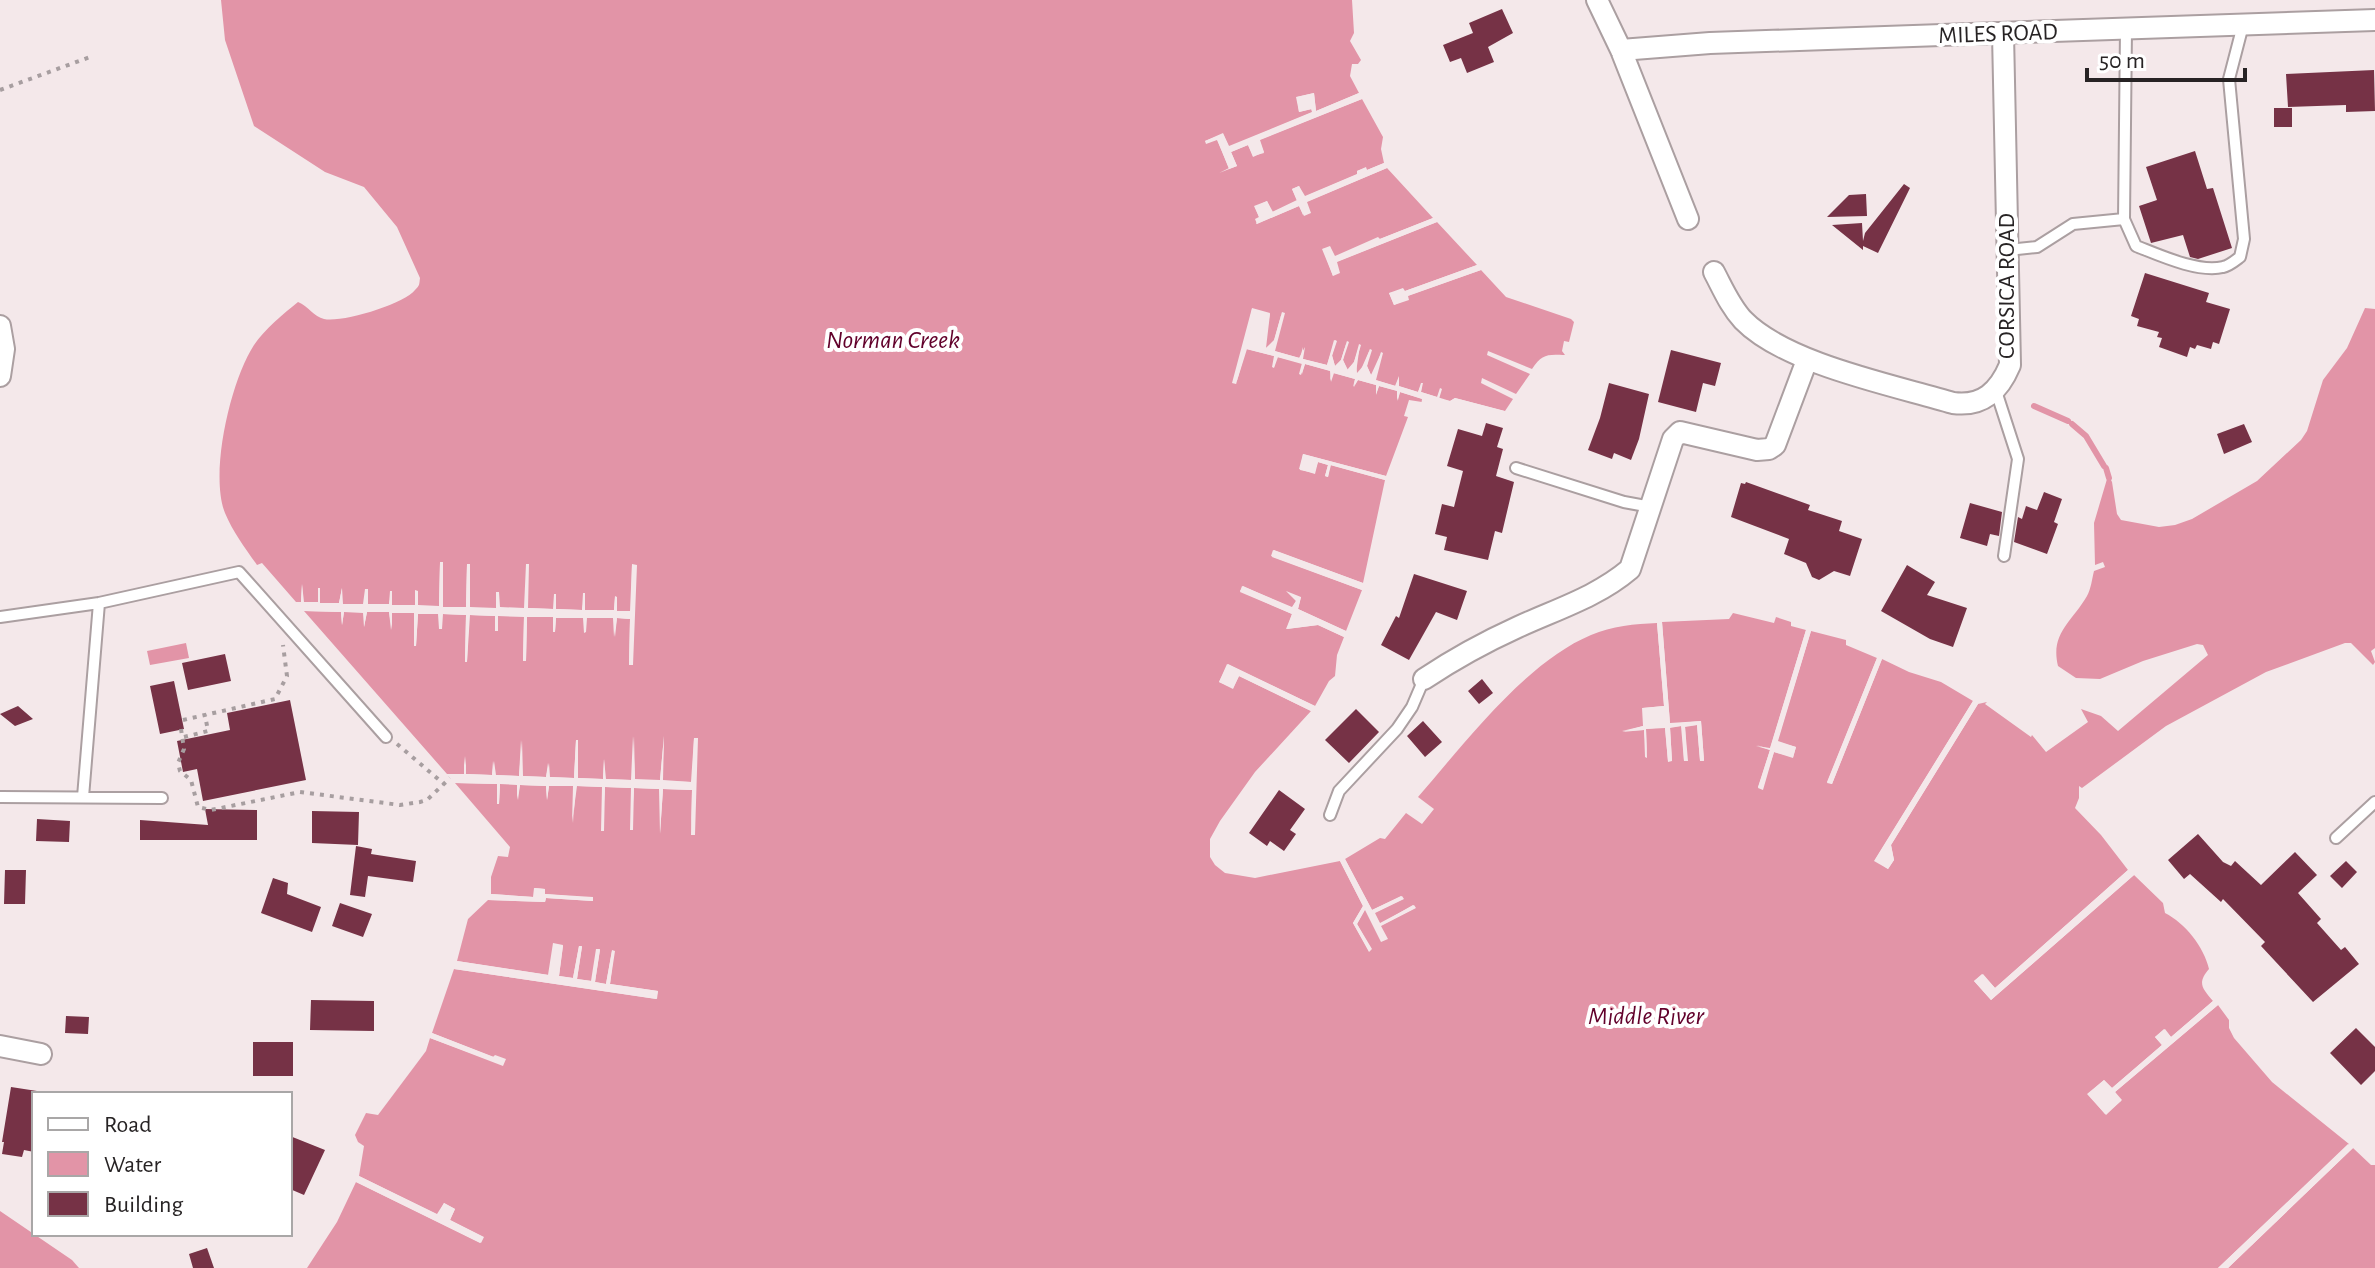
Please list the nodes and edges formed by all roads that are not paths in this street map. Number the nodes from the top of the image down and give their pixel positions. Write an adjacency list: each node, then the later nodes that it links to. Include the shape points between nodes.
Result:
1 (1597, 0): 6 (street)
2 (2375, 20): 3 (street, MILES ROAD)
3 (2243, 25): 4 (street, MILES ROAD); 8 (lane, via 2229,79 2245,225 2240,257 2223,267 2168,259 2136,246)
4 (2126, 29): 5 (street, MILES ROAD); 8 (lane)
5 (2003, 34): 6 (street, MILES ROAD); 9 (street, CORSICA ROAD)
6 (1621, 50): 7 (street)
7 (1688, 219)
8 (2124, 219): 9 (lane, via 2073,224 2037,247)
9 (2008, 250): 14 (street, CORSICA ROAD, via 2010,365)
10 (1714, 272): 12 (street, via 1742,319 1774,344)
11 (0, 326): 13 (street)
12 (1807, 360): 14 (street, CORSICA ROAD, via 1953,403 1968,405); 16 (street, via 1775,445 1757,450 1680,432 1668,450)
13 (0, 376)
14 (1996, 391): 17 (lane, via 2018,459)
15 (1516, 468): 16 (lane)
16 (1651, 507): 20 (street, via 1630,569 1615,582 1475,648)
17 (2004, 556)
18 (99, 603): 19 (lane); 21 (lane, via 239,572); 23 (lane)
19 (0, 617)
20 (1424, 679): 26 (lane, via 1397,729 1339,791)
21 (386, 737)
22 (0, 797): 23 (lane)
23 (83, 797): 24 (lane)
24 (162, 798)
25 (2375, 802): 27 (lane)
26 (1330, 815)
27 (2336, 838)
28 (0, 1046): 29 (street)
29 (41, 1054)

